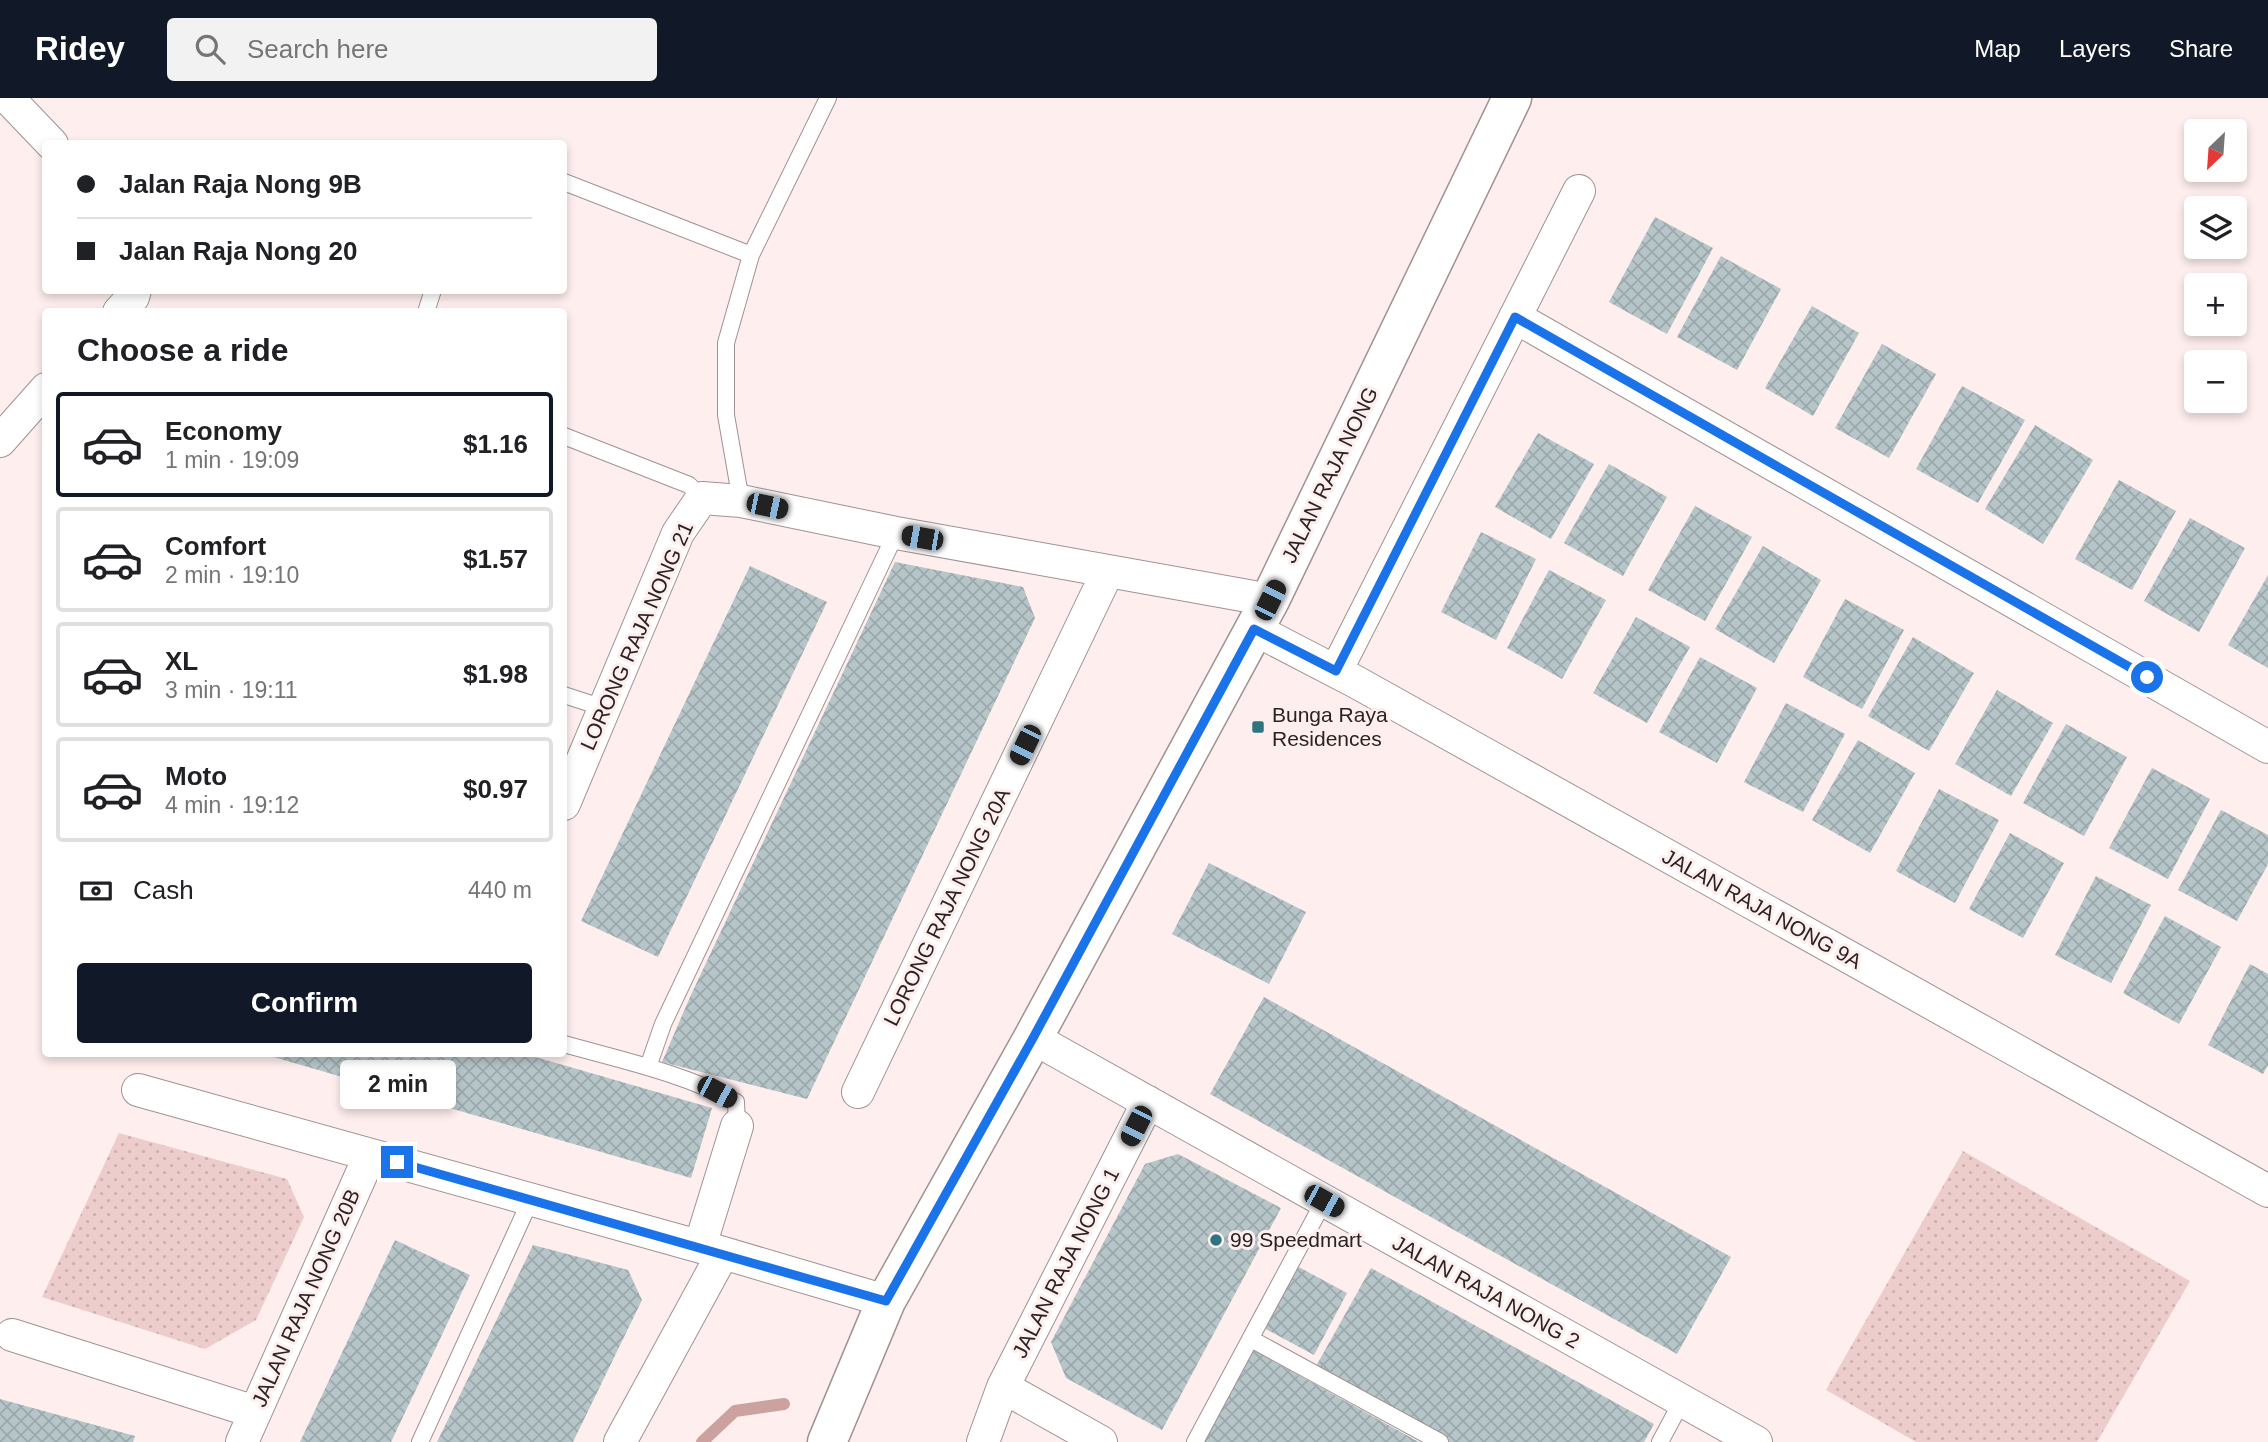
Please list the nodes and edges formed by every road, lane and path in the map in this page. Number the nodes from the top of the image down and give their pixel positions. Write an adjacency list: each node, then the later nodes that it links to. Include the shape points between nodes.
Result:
1 (8, 98): 4 (street)
2 (828, 98): 7 (lane)
3 (1512, 98): 18 (main road, JALAN RAJA NONG)
4 (48, 140)
5 (567, 183): 7 (lane)
6 (1579, 191): 10 (street)
7 (751, 255): 15 (lane, via 726,343 726,415)
8 (134, 294): 9 (street)
9 (123, 308)
10 (1515, 317): 19 (street); 22 (street)
11 (42, 393): 13 (street)
12 (567, 437): 14 (lane, via 689,485)
13 (0, 440)
14 (702, 498): 15 (street, LORONG RAJA NONG 21); 21 (street, LORONG RAJA NONG 21, via 678,533)
15 (741, 501): 16 (street, LORONG RAJA NONG 21)
16 (896, 533): 17 (street, LORONG RAJA NONG 21); 26 (lane, via 663,1024)
17 (1108, 571): 18 (street, LORONG RAJA NONG 21); 28 (street, LORONG RAJA NONG 20A)
18 (1262, 615): 19 (street, JALAN RAJA NONG 9A); 24 (main road, JALAN RAJA NONG)
19 (1336, 671): 32 (street, JALAN RAJA NONG 9A)
20 (567, 696): 21 (lane)
21 (604, 708): 23 (street, LORONG RAJA NONG 21)
22 (2268, 747)
23 (567, 797)
24 (1033, 1038): 29 (street, JALAN RAJA NONG 2); 36 (main road, JALAN RAJA NONG)
25 (567, 1045): 26 (lane)
26 (648, 1067): 30 (lane, via 736,1102)
27 (138, 1090): 31 (street)
28 (858, 1092)
29 (1148, 1102): 34 (street, JALAN RAJA NONG 2); 39 (street, JALAN RAJA NONG 1)
30 (737, 1126): 35 (street)
31 (370, 1155): 33 (street); 41 (street, JALAN RAJA NONG 20B)
32 (2268, 1191)
33 (531, 1199): 35 (street); 43 (lane)
34 (1324, 1201): 38 (lane); 40 (street, JALAN RAJA NONG 2)
35 (712, 1250): 36 (street); 44 (street)
36 (886, 1301): 45 (main road, JALAN RAJA NONG)
37 (12, 1335): 41 (street)
38 (1251, 1339): 48 (lane); 49 (lane)
39 (1003, 1387): 46 (street, JALAN RAJA NONG 1); 47 (street)
40 (1682, 1401): 50 (lane); 51 (street, JALAN RAJA NONG 2)
41 (255, 1412): 42 (street, JALAN RAJA NONG 20B)
42 (242, 1442)
43 (420, 1442)
44 (620, 1442)
45 (827, 1442)
46 (983, 1442)
47 (1101, 1442)
48 (1195, 1442)
49 (1440, 1442)
50 (1660, 1442)
51 (1756, 1442)

